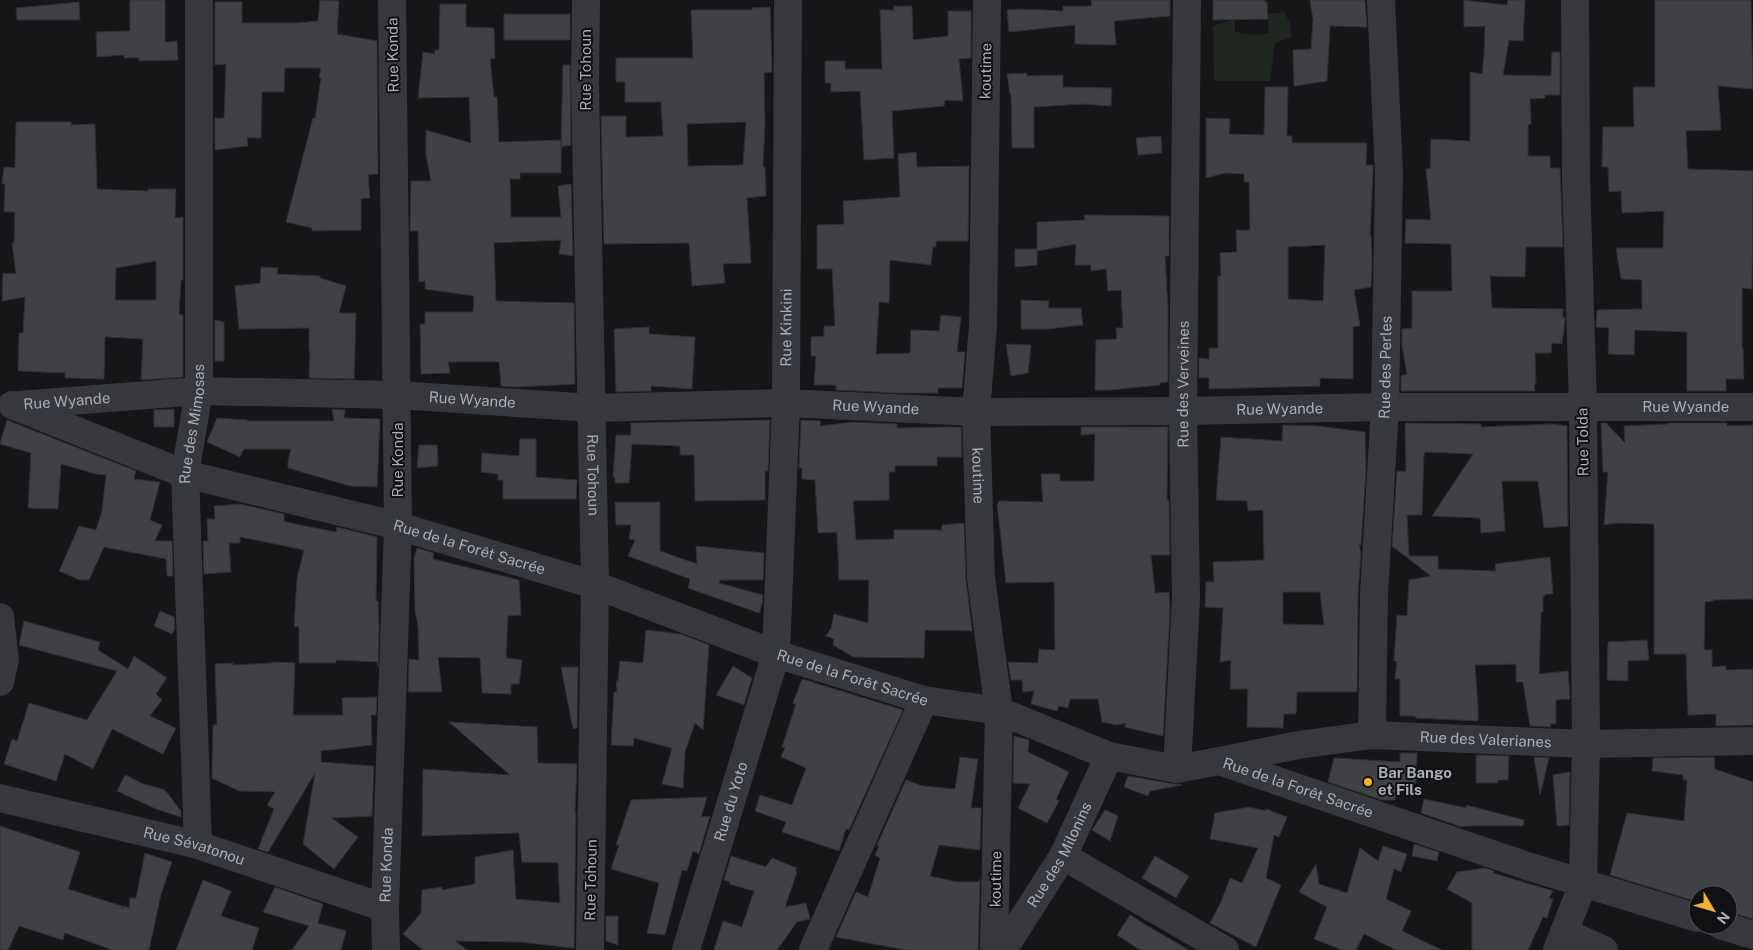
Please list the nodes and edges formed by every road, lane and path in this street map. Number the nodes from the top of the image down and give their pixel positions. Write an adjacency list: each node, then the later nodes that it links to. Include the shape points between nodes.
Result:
1 (199, 0): 9 (street, Rue des Mimosas)
2 (392, 0): 10 (street, Rue Konda)
3 (586, 0): 16 (street, Rue Tohoun)
4 (788, 0): 11 (street, Rue Kinkini)
5 (987, 0): 18 (street, koutime, via 984,325)
6 (1187, 0): 17 (street, Rue des Verveines)
7 (1380, 0): 15 (street, Rue des Perles, via 1389,174)
8 (1575, 0): 13 (street, Rue Tolda)
9 (199, 391): 10 (street, Rue Wyande); 12 (street, Rue Wyande); 19 (street, Rue des Mimosas)
10 (397, 395): 16 (street, Rue Wyande); 20 (street, Rue Konda)
11 (786, 403): 16 (street, Rue Wyande); 18 (street, Rue Wyande); 23 (street, Rue Kinkini)
12 (6, 406): 19 (street, Rue de la Forêt Sacrée)
13 (1583, 406): 14 (street, Rue Wyande); 15 (street, Rue Wyande); 29 (street, Rue Tolda)
14 (1753, 406)
15 (1385, 407): 17 (street, Rue Wyande); 27 (street, Rue des Perles, via 1374,594)
16 (592, 408): 21 (street, Rue Tohoun)
17 (1183, 411): 18 (street, Rue Wyande); 32 (street, Rue des Verveines, via 1186,599)
18 (976, 412): 26 (street, koutime, via 981,578)
19 (185, 474): 20 (street, Rue de la Forêt Sacrée); 34 (street, Rue des Mimosas)
20 (398, 526): 21 (street, Rue de la Forêt Sacrée); 37 (street, Rue Konda)
21 (595, 585): 23 (street, Rue de la Forêt Sacrée); 43 (street, Rue Tohoun)
22 (0, 617): 24 (street, via 4,660)
23 (776, 654): 25 (street, Rue de la Forêt Sacrée); 44 (street, Rue du Yoto)
24 (0, 682)
25 (924, 700): 26 (street, Rue de la Forêt Sacrée); 45 (street)
26 (998, 711): 30 (street, Rue de la Forêt Sacrée); 46 (street, koutime)
27 (1372, 735): 29 (street, Rue des Valerianes); 31 (street, Rue des Valerianes, via 1298,745)
28 (1753, 741): 29 (street, Rue des Valerianes)
29 (1586, 744): 36 (street, Rue Tolda)
30 (1109, 756): 32 (street, Rue de la Forêt Sacrée); 35 (street, Rue des Milonins)
31 (1219, 761): 32 (street, Rue de la Forêt Sacrée); 36 (street, Rue de la Forêt Sacrée)
32 (1177, 769)
33 (0, 798): 34 (street, Rue Sévatonou)
34 (198, 845): 37 (street, Rue Sévatonou)
35 (1063, 856): 47 (street, Rue des Milonins); 48 (street)
36 (1583, 884): 38 (street, Rue de la Forêt Sacrée); 41 (street)
37 (385, 908): 42 (street, Rue Konda)
38 (1688, 915)
39 (1738, 930): 40 (street)
40 (1753, 935)
41 (1560, 941): 49 (street)
42 (386, 950)
43 (590, 950)
44 (686, 950)
45 (813, 950)
46 (994, 950)
47 (1003, 950)
48 (1225, 950)
49 (1604, 950)

